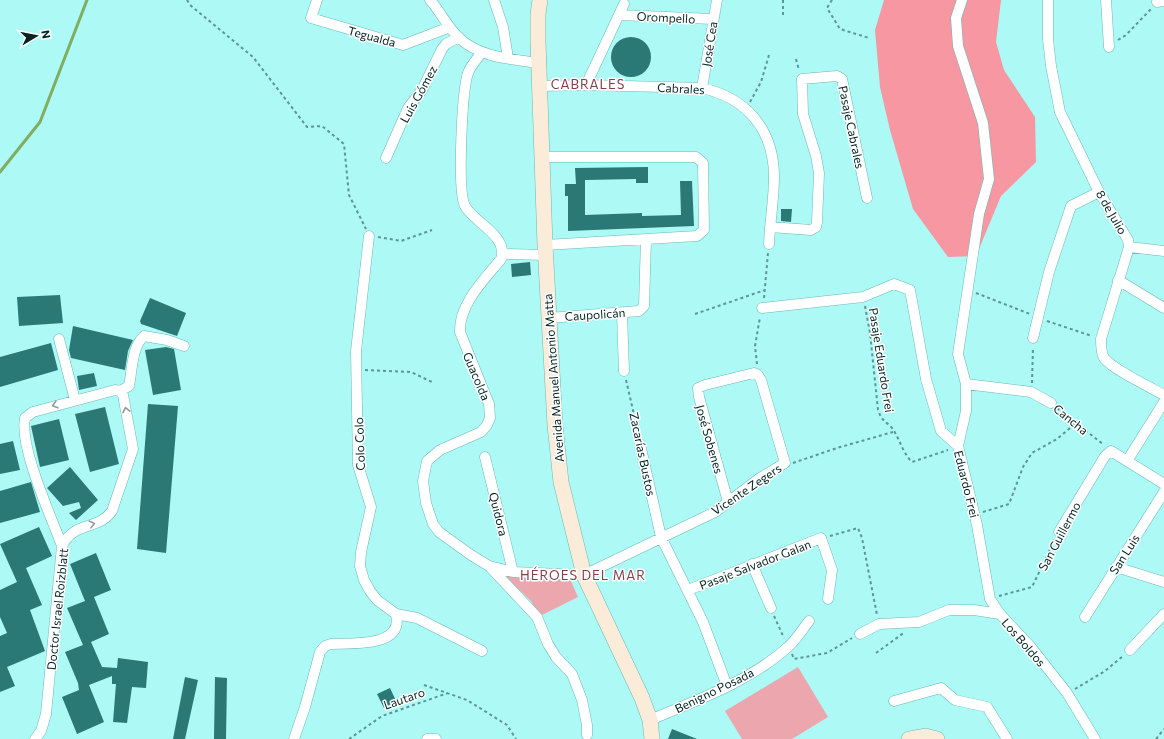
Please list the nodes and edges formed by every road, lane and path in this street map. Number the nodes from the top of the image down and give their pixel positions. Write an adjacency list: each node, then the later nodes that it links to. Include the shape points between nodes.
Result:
1 (187, 0): 35 (path, via 253,57 306,127 322,126 344,144 349,195)
2 (317, 0): 17 (street, Tegualda, via 311,18 404,44)
3 (430, 0): 17 (street)
4 (494, 0): 23 (street)
5 (717, 0): 16 (street, José Cea)
6 (783, 0): 15 (path)
7 (832, 0): 19 (path, via 827,8 840,29)
8 (962, 0): 57 (street, via 956,18 958,46 983,123 989,179 980,214 958,354)
9 (1048, 0): 31 (street, 8 de Julio, via 1051,66 1060,112)
10 (1106, 0): 20 (street)
11 (1160, 2): 20 (path, via 1126,35)
12 (624, 4): 14 (street, Orompello)
13 (537, 5): 24 (main road, Avenida Manuel Antonio Matta)
14 (620, 15): 16 (street, Orompello); 25 (street, Orompello)
15 (783, 15)
16 (713, 19): 27 (street, José Cea)
17 (450, 27): 18 (street)
18 (459, 37): 21 (street); 30 (street, Luis Gómez, via 442,49 422,90 408,108)
19 (869, 38)
20 (1109, 47)
21 (482, 52): 23 (street); 41 (street, via 469,71 464,89 460,190 466,208 495,236)
22 (769, 55): 28 (path, via 760,82)
23 (508, 58): 24 (street)
24 (539, 63): 26 (main road, Avenida Manuel Antonio Matta)
25 (586, 85): 26 (street, Cabrales); 27 (street, Cabrales)
26 (540, 86): 29 (main road, Avenida Manuel Antonio Matta)
27 (702, 88): 28 (street, Cabrales, via 731,97)
28 (746, 108): 33 (street, Cabrales, via 768,141 773,160)
29 (543, 157): 36 (street, via 696,156 703,163 704,230 697,236); 39 (main road, Avenida Manuel Antonio Matta)
30 (386, 158)
31 (1099, 192): 38 (street, 8 de Julio); 50 (street, via 1070,206 1049,272)
32 (867, 198): 33 (street, Pasaje Cabrales, via 842,79 837,76 802,79 803,114 819,173 816,227 811,230)
33 (770, 227): 37 (street, Cabrales)
34 (432, 230): 35 (path, via 401,241)
35 (369, 236): 53 (street, Colo Colo)
36 (646, 239): 39 (street); 47 (street, Caupolicán, via 644,306 639,312)
37 (769, 244): 43 (path)
38 (1129, 247): 40 (street); 42 (street, 8 de Julio)
39 (546, 250): 41 (street); 49 (main road, Avenida Manuel Antonio Matta)
40 (1164, 251)
41 (503, 254): 81 (street, Guacolda, via 466,306 460,322 463,342 489,404 490,418 481,432 432,455 427,461 423,481 426,503 433,524 439,532)
42 (1118, 280): 46 (street); 60 (street, 8 de Julio, via 1101,340 1104,358)
43 (765, 290): 45 (path); 48 (path)
44 (863, 298): 45 (street); 65 (path, Pasaje Eduardo Frei, via 870,333 878,410 882,420); 67 (street, Eduardo Frei, via 894,284 910,290 926,379 941,431)
45 (762, 308): 55 (path, via 755,346)
46 (1164, 308)
47 (622, 313): 49 (street, Caupolicán); 54 (street)
48 (695, 314)
49 (549, 318): 84 (main road, Avenida Manuel Antonio Matta, via 554,425 560,482)
50 (1033, 338): 59 (path)
51 (59, 339): 61 (street)
52 (184, 346): 58 (street, via 144,336 137,346 129,386)
53 (355, 370): 56 (path, via 411,372); 90 (street, Colo Colo, via 358,398 358,465 371,507 360,566 370,591 377,600)
54 (624, 371): 66 (path, Zacarías Bustos)
55 (758, 375): 71 (street); 74 (street, José Sobenes, via 750,374 698,388)
56 (434, 384)
57 (966, 384): 59 (street, Cancha); 67 (street, via 966,411)
58 (120, 391): 61 (street); 79 (street, Doctor Israel Roizblatt, one-way to 58, via 73,531 101,522 112,511 133,449 123,395)
59 (1031, 392): 63 (street, Cancha)
60 (1164, 395)
61 (75, 400): 79 (street, one-way to 79, via 28,414 24,425 30,455)
62 (1164, 402): 70 (street)
63 (1051, 403): 64 (path, Cancha)
64 (1076, 424): 68 (path, Cancha); 75 (path, via 1057,439 1032,453 1023,467 1009,504)
65 (893, 432): 67 (path, Pasaje Eduardo Frei, via 912,462); 71 (path, Vicente Zegers, via 793,463)
66 (640, 444): 77 (street, Zacarías Bustos)
67 (958, 446): 75 (street, Eduardo Frei)
68 (1112, 451): 70 (street); 76 (street, San Guillermo, via 1105,456)
69 (485, 457): 83 (street, Quidora)
70 (1127, 461): 72 (street)
71 (784, 463): 74 (street, Vicente Zegers)
72 (1164, 484)
73 (1164, 492): 82 (street, San Luis)
74 (728, 502): 77 (street, Vicente Zegers, via 715,512)
75 (974, 515): 87 (street, Eduardo Frei)
76 (1059, 532): 87 (path, San Guillermo, via 1032,587)
77 (661, 537): 84 (street, Vicente Zegers); 86 (street, Zacarías Bustos)
78 (821, 538): 80 (street, Pasaje Salvador Galan); 88 (street, Pasaje Salvador Galan, via 832,570); 96 (path, Pasaje Salvador Galan, via 858,528)
79 (62, 546): 111 (street, Doctor Israel Roizblatt, via 46,714 41,731)
80 (752, 564): 86 (street, Pasaje Salvador Galan); 89 (street)
81 (489, 566): 83 (street, Guacolda); 109 (street, Guacolda, via 537,616 548,644 572,674 582,700)
82 (1116, 567): 85 (street); 93 (street, San Luis)
83 (514, 572): 84 (street, Guacolda)
84 (584, 575): 107 (main road, Avenida Manuel Antonio Matta)
85 (1164, 582)
86 (688, 590): 103 (street, Zacarías Bustos)
87 (990, 598): 91 (street, Eduardo Frei)
88 (828, 600)
89 (771, 608): 98 (path)
90 (396, 614): 100 (street, via 417,618); 112 (street, via 397,624 387,638 376,642 331,644 320,652)
91 (1000, 614): 95 (street, Los Boldos, via 949,610); 105 (street, Los Boldos, via 1030,646)
92 (1164, 614): 99 (street)
93 (1085, 617)
94 (809, 622): 98 (street, Benigno Posada)
95 (919, 622): 96 (street, Los Boldos); 101 (path)
96 (879, 624): 97 (street, Los Boldos)
97 (860, 634): 98 (path, via 827,653 794,659)
98 (788, 647): 103 (street, Benigno Posada, via 752,673)
99 (1130, 650): 105 (path, via 1105,671)
100 (482, 651)
101 (876, 653)
102 (424, 685): 104 (path)
103 (727, 686): 107 (street, Benigno Posada)
104 (448, 693): 113 (path, Lautaro, via 382,716); 116 (path, via 467,700 507,725)
105 (1067, 694): 120 (street, Los Boldos)
106 (894, 701): 119 (street, via 941,688 955,700 987,707)
107 (650, 720): 117 (main road, Avenida Manuel Antonio Matta)
108 (1164, 729): 121 (path)
109 (587, 735)
110 (931, 738): 118 (main road)
111 (35, 739)
112 (294, 739)
113 (350, 739)
114 (427, 739): 115 (street)
115 (436, 739)
116 (516, 739)
117 (652, 739)
118 (909, 739)
119 (1007, 739)
120 (1095, 739)
121 (1156, 739)

